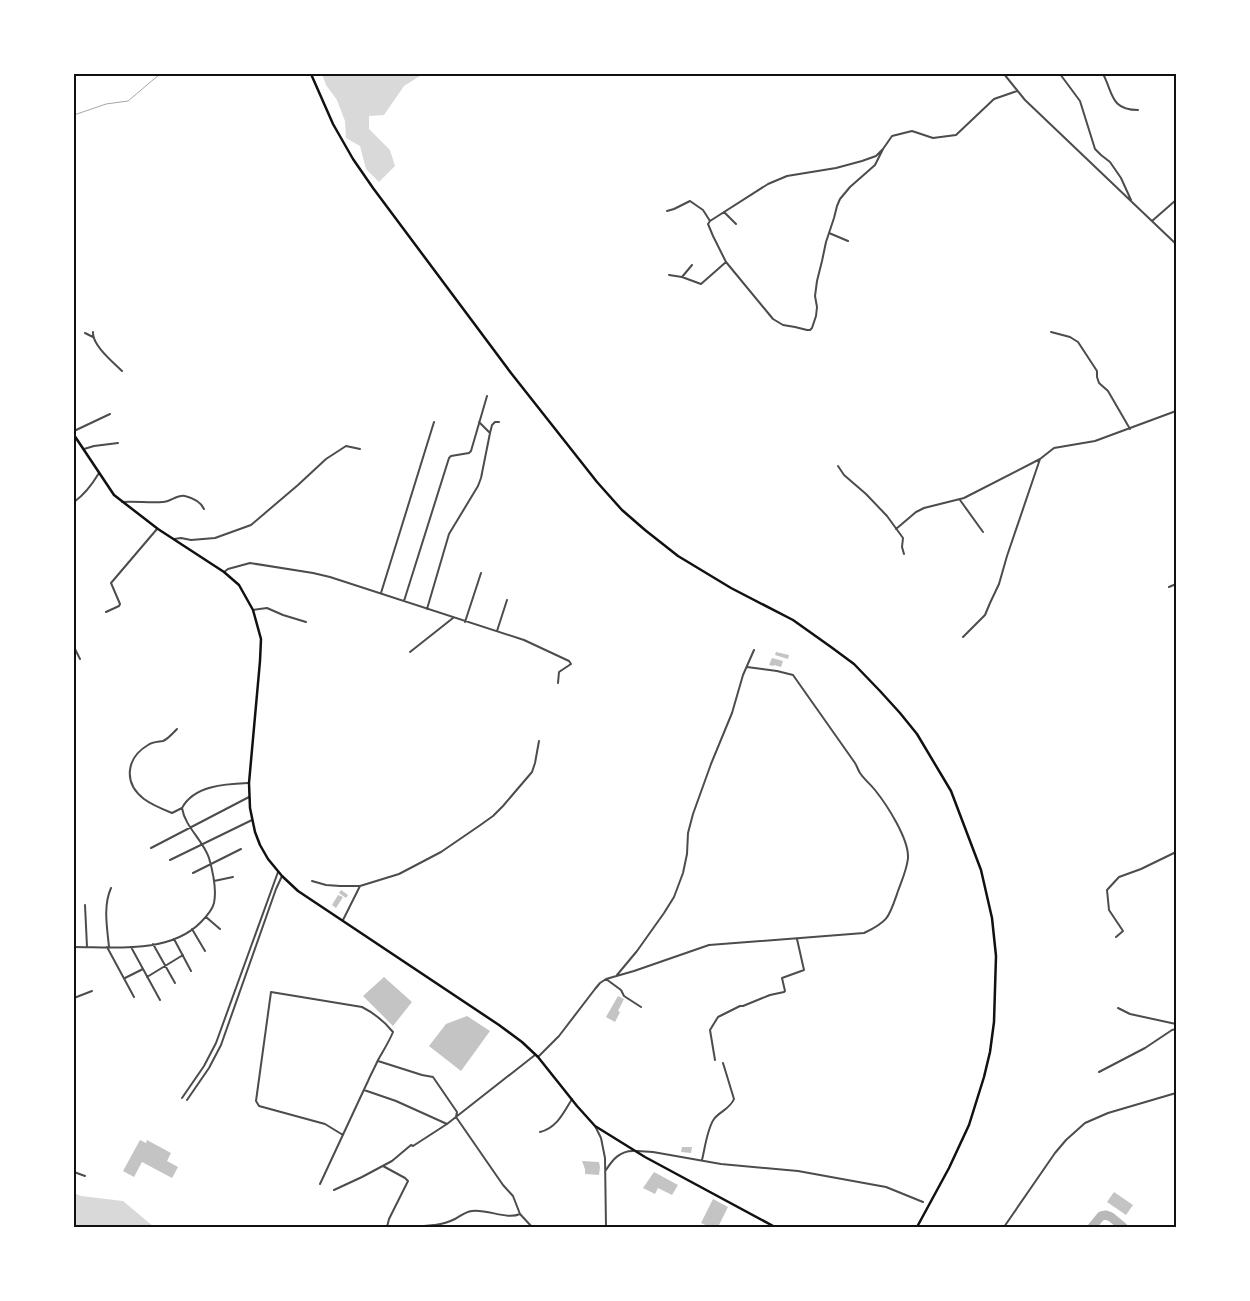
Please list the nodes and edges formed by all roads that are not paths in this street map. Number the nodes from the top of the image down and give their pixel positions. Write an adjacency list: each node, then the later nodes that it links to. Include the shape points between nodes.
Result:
1 (160, 74): 8 (lane, via 128,101 106,104)
2 (311, 74): 158 (main road, via 332,124 373,188 597,482 632,519 678,556 792,620 854,664 917,734 951,791 981,870 992,918 996,956 994,1022 984,1077 969,1125)
3 (1004, 74): 6 (street)
4 (1060, 74): 11 (street, via 1080,101 1095,149 1110,162)
5 (1103, 74): 7 (street, via 1115,101 1125,109)
6 (1017, 91): 9 (street, via 994,99 956,135 933,138 912,131 892,136); 11 (street)
7 (1138, 110)
8 (74, 115)
9 (883, 149): 13 (street, via 876,156 862,161 787,176); 17 (street, via 875,165 840,199)
10 (1176, 200): 15 (street)
11 (1131, 201): 15 (street)
12 (667, 211): 14 (street, via 690,202 703,210)
13 (724, 212): 14 (street); 16 (street)
14 (710, 221): 20 (street, via 708,224)
15 (1152, 221): 19 (street)
16 (736, 224)
17 (829, 233): 18 (street); 20 (street, via 817,281 816,316 810,330 783,325 773,319)
18 (848, 241)
19 (1176, 244)
20 (726, 262): 23 (street, via 701,284)
21 (692, 266): 23 (street)
22 (669, 274): 23 (street)
23 (682, 277)
24 (93, 332): 27 (street)
25 (1051, 332): 35 (street, via 1078,342 1098,371 1099,384 1108,391)
26 (85, 333): 27 (street)
27 (93, 337): 28 (street, via 105,355)
28 (122, 371)
29 (487, 396): 33 (street)
30 (1176, 411): 35 (street)
31 (110, 414): 36 (street)
32 (434, 422): 58 (street)
33 (479, 422): 37 (street); 60 (street, via 469,453 449,458)
34 (499, 422): 37 (street, via 492,425)
35 (1130, 429): 42 (street, via 1095,441 1054,448)
36 (74, 431)
37 (490, 433): 61 (street, via 481,478 449,534)
38 (74, 435): 41 (main road)
39 (118, 443): 41 (street)
40 (360, 449): 52 (street, via 346,446 326,458 251,525 215,538)
41 (83, 450): 44 (main road)
42 (1040, 460): 45 (street); 68 (street, via 986,615)
43 (838, 466): 50 (street)
44 (98, 473): 46 (street); 47 (main road)
45 (959, 499): 50 (street, via 924,508); 51 (street)
46 (74, 502)
47 (122, 502): 48 (street, via 163,502 184,495 202,504); 49 (main road)
48 (204, 509)
49 (158, 529): 52 (main road); 63 (street, via 111,583 120,604)
50 (896, 529): 53 (street, via 903,538)
51 (984, 532)
52 (174, 539): 54 (main road)
53 (904, 554)
54 (224, 572): 58 (street, via 250,563 313,573); 62 (main road, via 239,585)
55 (481, 573): 66 (street)
56 (1176, 584): 57 (street)
57 (1169, 587)
58 (381, 593): 60 (street)
59 (507, 600): 67 (street)
60 (404, 602): 61 (street)
61 (427, 609): 64 (street)
62 (253, 610): 65 (street, via 266,608); 77 (main road, via 260,639 260,661)
63 (106, 612)
64 (454, 618): 66 (street); 71 (street)
65 (306, 622)
66 (465, 622): 67 (street)
67 (497, 632): 74 (street, via 570,660 571,664 560,672)
68 (963, 637)
69 (74, 647): 72 (street)
70 (754, 650): 73 (street)
71 (410, 652)
72 (80, 659)
73 (747, 667): 102 (street, via 793,675 860,774 886,805 907,846 906,870 884,922 864,933); 114 (street, via 693,814 683,873 674,897)
74 (558, 683)
75 (178, 729): 79 (street, via 165,740 150,743 139,751 129,775 132,786 159,808 172,813)
76 (539, 741): 94 (street, via 532,772 493,816 423,862 389,878)
77 (249, 783): 78 (main road); 79 (street, via 208,788 188,799)
78 (249, 797): 80 (main road); 81 (street)
79 (182, 808): 81 (street)
80 (252, 820): 82 (street); 88 (main road, via 260,845)
81 (191, 827): 82 (street); 83 (street)
82 (203, 844): 86 (street); 87 (street)
83 (151, 848)
84 (241, 849): 87 (street)
85 (1176, 852): 101 (street, via 1119,877 1107,890 1108,910 1123,931)
86 (170, 860)
87 (210, 864): 89 (street); 92 (street)
88 (278, 872): 90 (main road); 134 (street, via 216,1043)
89 (193, 873)
90 (282, 876): 98 (main road); 136 (street, via 221,1045)
91 (233, 877): 92 (street)
92 (214, 881): 97 (street, via 214,905)
93 (312, 881): 94 (street, via 326,885)
94 (360, 886): 98 (street)
95 (111, 888): 107 (street, via 106,901)
96 (85, 905): 106 (street)
97 (206, 917): 99 (street); 100 (street)
98 (342, 921): 127 (main road, via 499,1025)
99 (192, 929): 103 (street); 109 (street)
100 (220, 929)
101 (1116, 937)
102 (797, 938): 114 (street, via 709,945); 128 (street, via 804,970 782,978 784,992 718,1017 710,1030)
103 (174, 939): 104 (street); 110 (street)
104 (153, 944): 108 (street); 111 (street)
105 (74, 946): 106 (street)
106 (87, 947): 107 (street)
107 (108, 947): 108 (street); 116 (street)
108 (131, 947): 112 (street)
109 (205, 951)
110 (183, 955): 111 (street); 113 (street)
111 (165, 966): 115 (street); 118 (street)
112 (142, 968): 115 (street); 116 (street)
113 (191, 971)
114 (617, 975): 117 (street)
115 (147, 977): 122 (street)
116 (124, 978): 120 (street)
117 (606, 979): 123 (street); 127 (street, via 559,1036)
118 (175, 983)
119 (92, 991): 121 (street)
120 (134, 996)
121 (74, 998)
122 (160, 1000)
123 (641, 1007)
124 (1118, 1008): 125 (street, via 1130,1014)
125 (1176, 1024)
126 (1176, 1029): 131 (street)
127 (537, 1056): 135 (main road); 137 (street)
128 (715, 1060)
129 (378, 1061): 132 (street); 137 (street, via 432,1077 457,1112); 141 (street, via 393,1032 372,1012 271,992 256,1101 259,1106 325,1124)
130 (723, 1063): 143 (street, via 734,1099 711,1124)
131 (1099, 1072)
132 (364, 1090): 138 (street, via 396,1100); 141 (street)
133 (1176, 1093): 159 (street, via 1085,1123 1055,1153)
134 (182, 1098)
135 (572, 1099): 139 (main road); 140 (street, via 554,1126)
136 (187, 1100)
137 (456, 1117): 138 (street); 151 (street, via 513,1196)
138 (447, 1124): 144 (street)
139 (595, 1126): 142 (main road); 145 (street, via 601,1138)
140 (540, 1132)
141 (343, 1135): 148 (street)
142 (635, 1151): 143 (street); 145 (street, via 618,1155); 157 (main road)
143 (702, 1160): 150 (street, via 798,1171 886,1187)
144 (383, 1166): 149 (street); 153 (street, via 408,1181)
145 (606, 1170): 156 (street)
146 (74, 1172): 147 (street)
147 (86, 1176)
148 (320, 1184)
149 (334, 1190)
150 (923, 1202)
151 (520, 1214): 152 (street, via 471,1211); 155 (street)
152 (435, 1226): 154 (street)
153 (387, 1227)
154 (414, 1227)
155 (532, 1227)
156 (606, 1227)
157 (775, 1227)
158 (917, 1227)
159 (1004, 1227)

